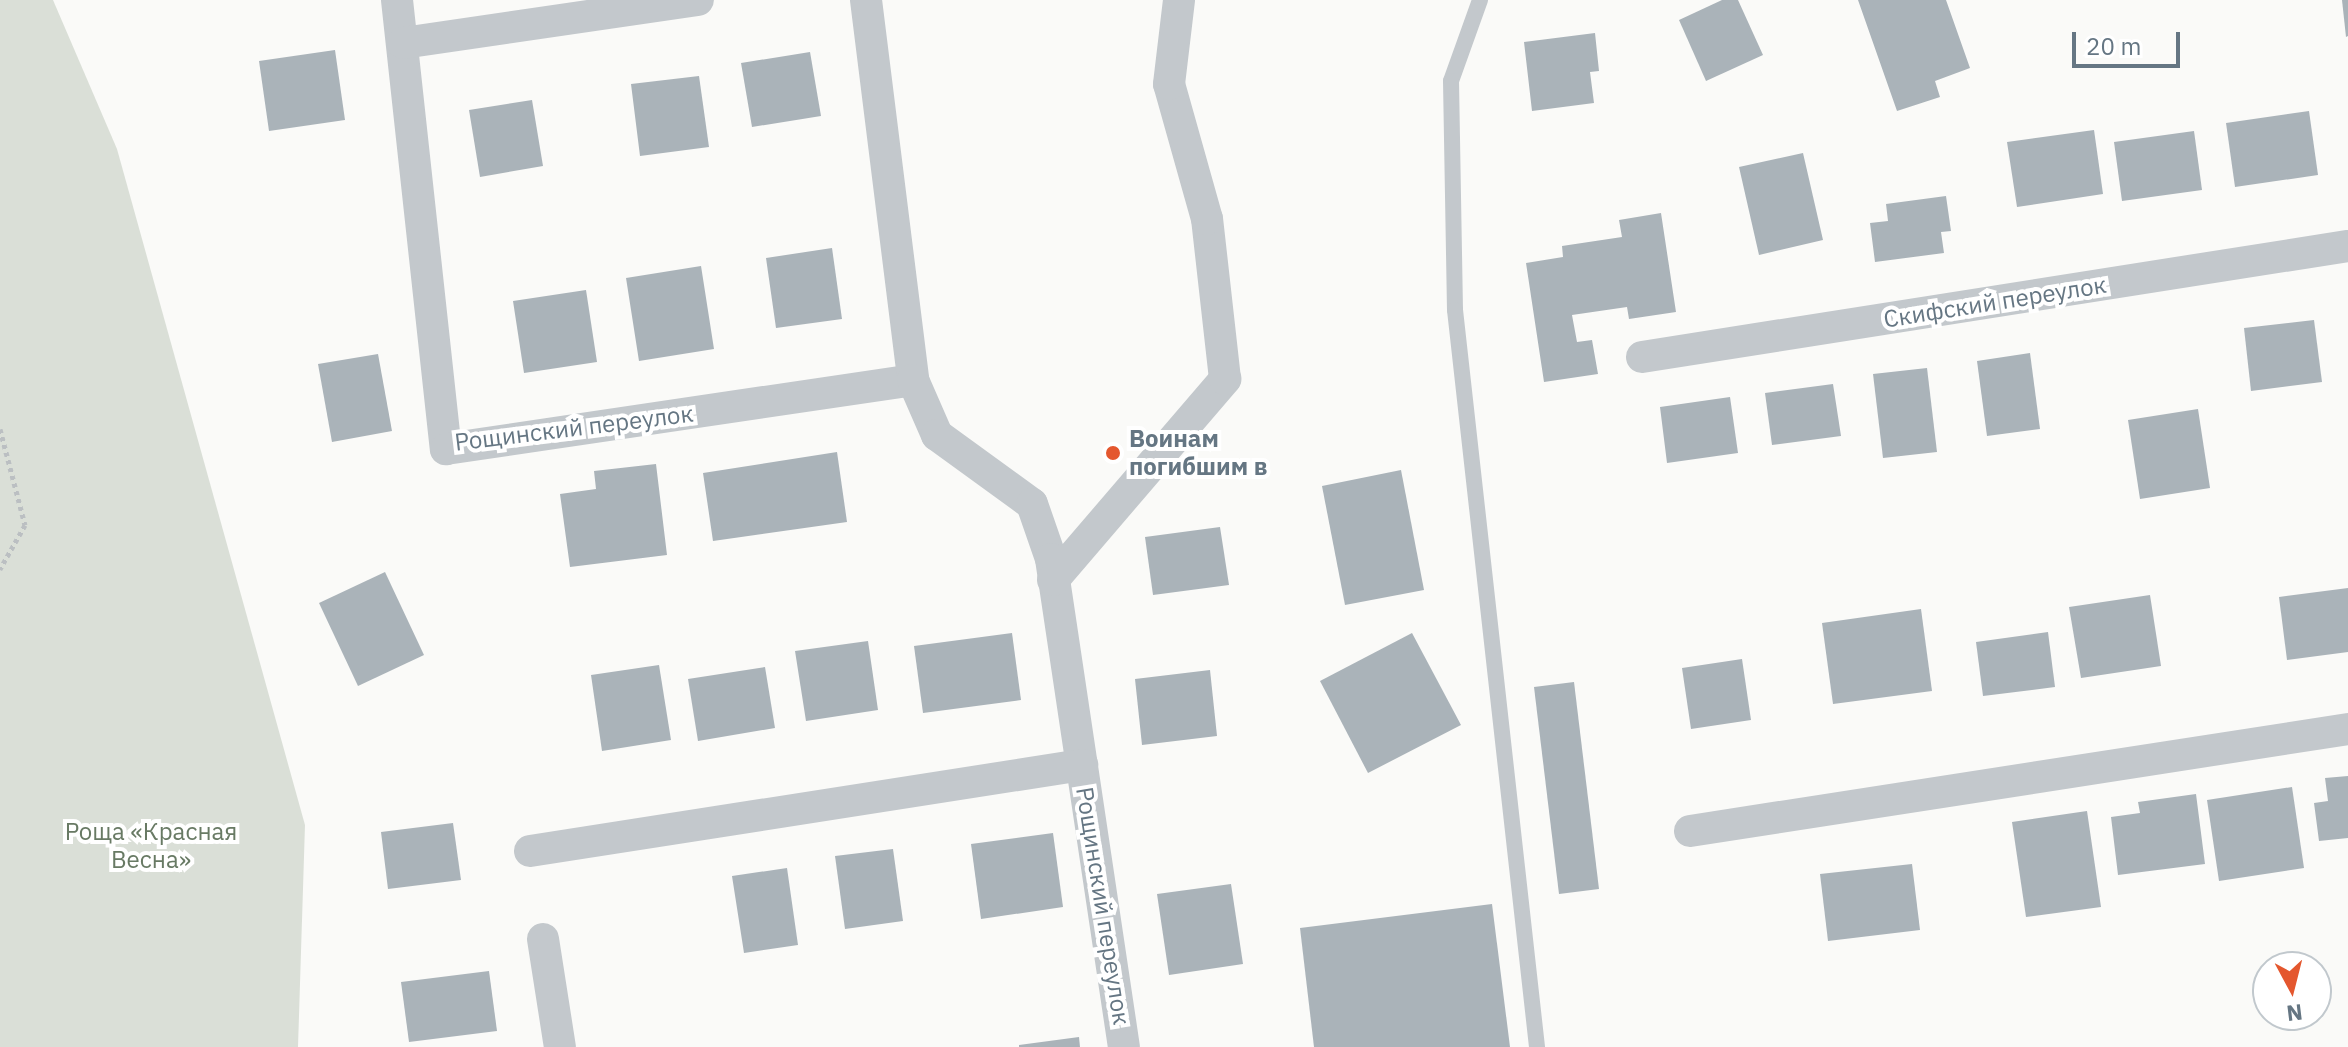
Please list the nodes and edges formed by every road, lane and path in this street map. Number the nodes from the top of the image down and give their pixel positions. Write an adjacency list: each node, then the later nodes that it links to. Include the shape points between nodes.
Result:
1 (397, 0): 6 (street, Рощинский переулок)
2 (698, 0): 6 (street)
3 (866, 0): 9 (street, Рощинский переулок)
4 (1179, 0): 12 (street, via 1169,84 1207,219 1225,379)
5 (1480, 0): 20 (lane, via 1451,81 1455,310)
6 (403, 43): 9 (street, Рощинский переулок, via 446,449)
7 (2348, 246): 8 (street, Скифский переулок)
8 (1642, 357)
9 (913, 380): 12 (street, Рощинский переулок, via 937,435 1032,504)
10 (0, 429): 11 (path, via 25,525)
11 (0, 569)
12 (1053, 580): 14 (street, Рощинский переулок)
13 (2348, 729): 15 (street)
14 (1082, 765): 16 (street, Рощинский переулок); 19 (street, Рощинский переулок)
15 (1690, 831)
16 (530, 851)
17 (543, 939): 18 (street)
18 (560, 1047)
19 (1124, 1047)
20 (1537, 1047)

